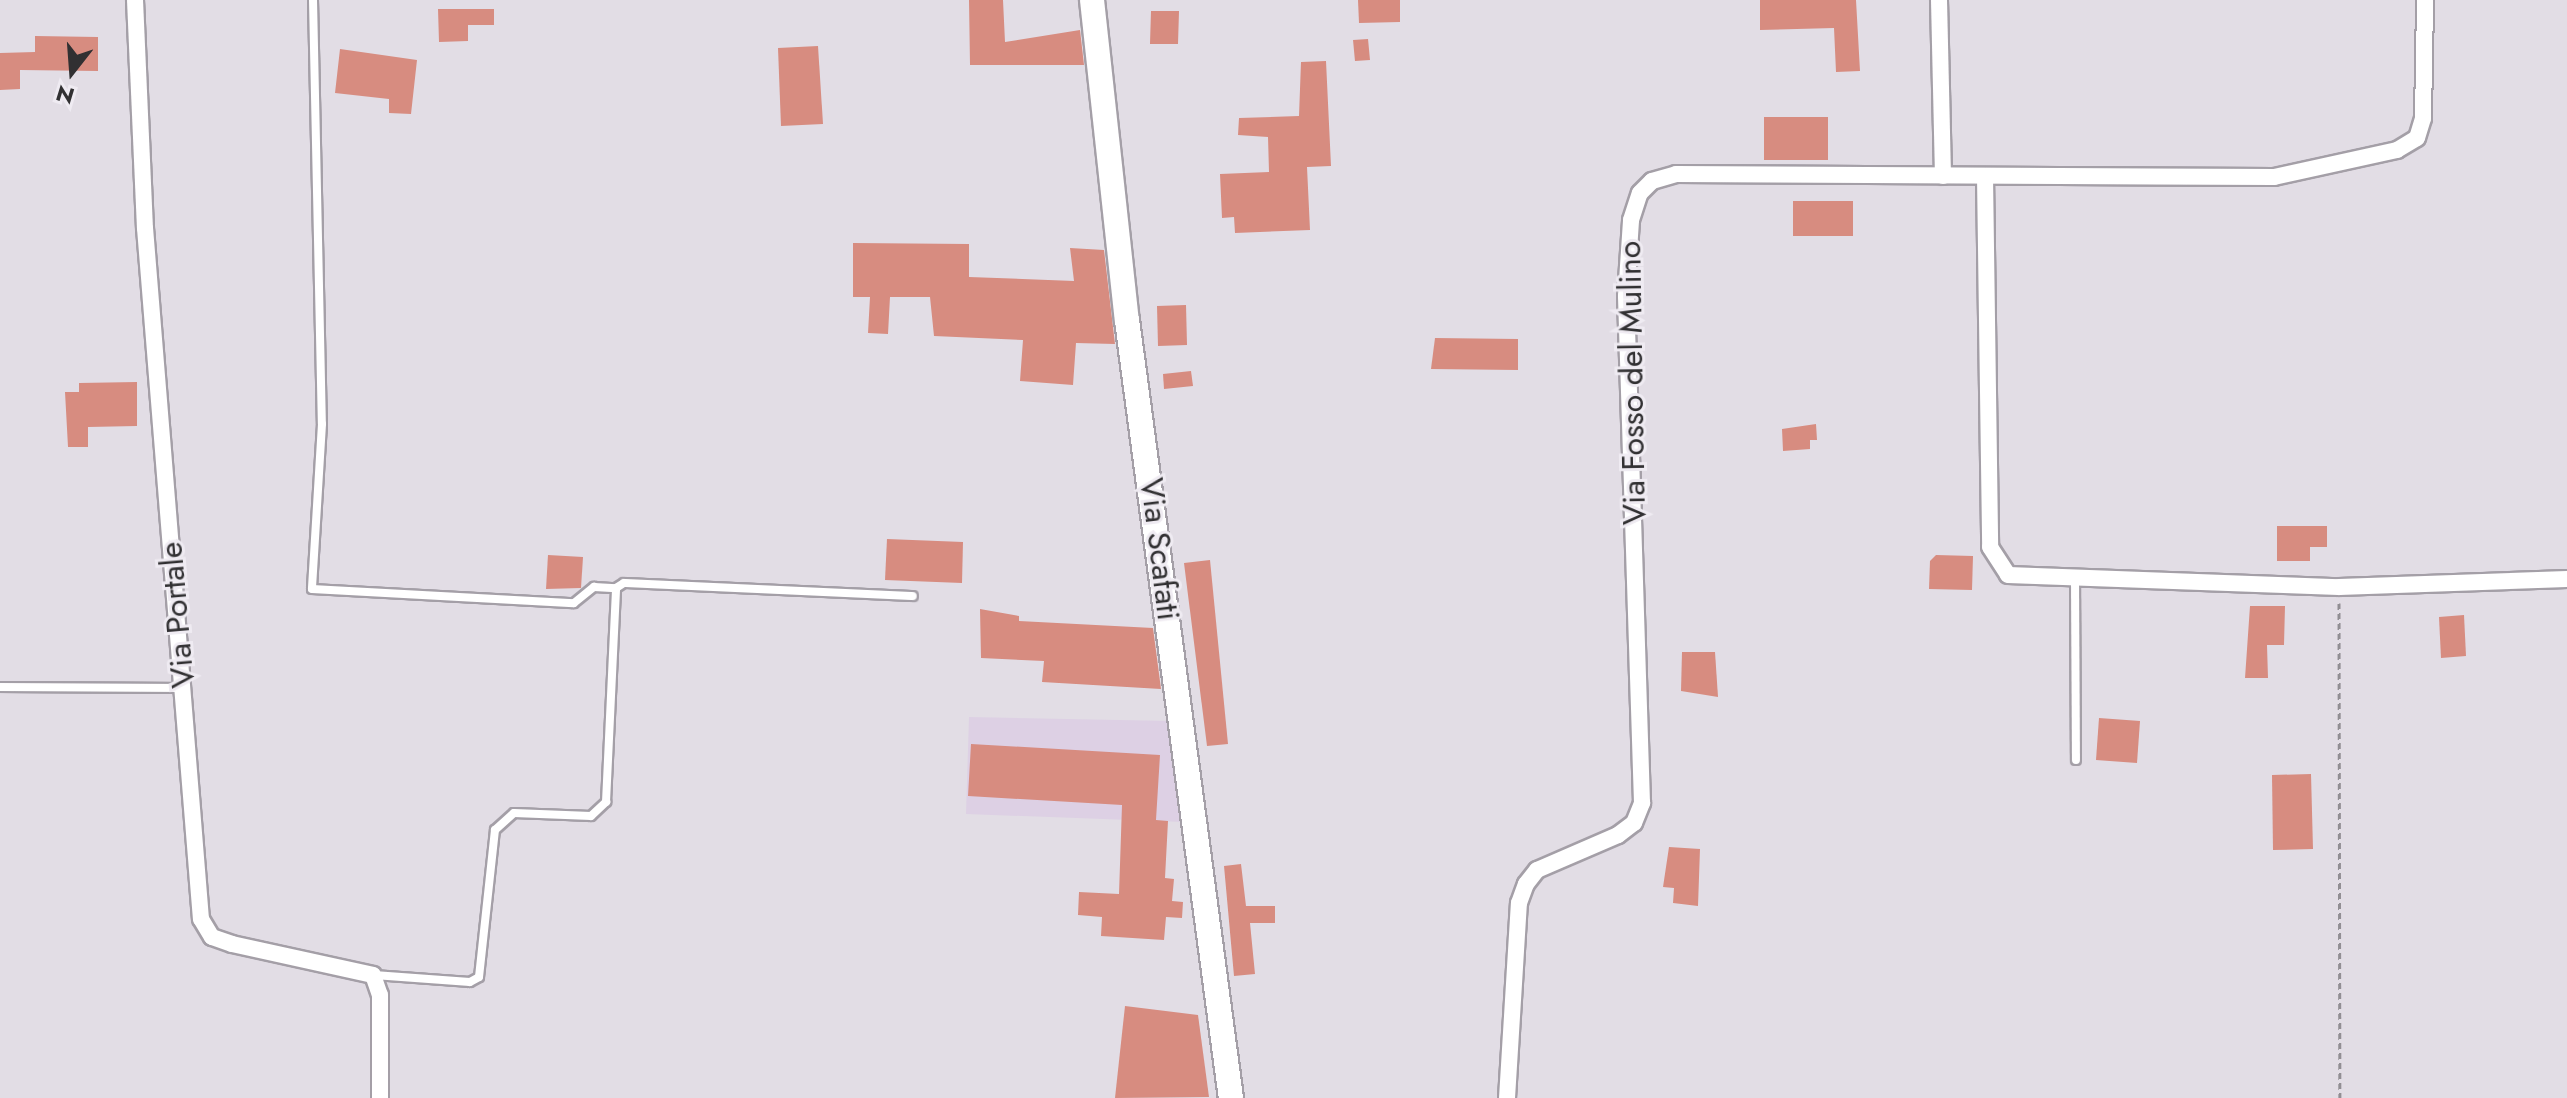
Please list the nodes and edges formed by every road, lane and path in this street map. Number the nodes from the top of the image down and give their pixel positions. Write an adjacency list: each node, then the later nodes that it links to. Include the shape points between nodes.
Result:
1 (135, 0): 14 (street, Via Portale, via 145,228)
2 (313, 0): 11 (lane, via 322,424 312,589 574,603 594,587)
3 (1092, 0): 18 (street, Via Scafati, via 1127,320)
4 (1939, 0): 6 (street)
5 (2425, 0): 7 (street, Via Fosso del Mulino, via 2423,118 2417,138 2397,150 2274,177)
6 (1943, 176): 7 (street, Via Fosso del Mulino); 19 (street, Via Fosso del Mulino, via 1676,174 1652,181 1640,193 1631,220 1626,296 1642,803 1634,823 1618,835 1537,870 1526,884 1519,903)
7 (1985, 176): 9 (street, via 1990,547 2008,575)
8 (2567, 579): 10 (street)
9 (2075, 580): 10 (street); 15 (lane)
10 (2339, 587): 20 (path)
11 (616, 588): 12 (lane, via 635,582); 16 (lane, via 606,802 591,816 514,813 503,818 495,830 479,977 470,982)
12 (913, 596)
13 (0, 687): 14 (lane)
14 (183, 688): 16 (street, Via Portale, via 201,919 212,937)
15 (2076, 760)
16 (373, 975): 17 (street, via 380,995)
17 (380, 1098)
18 (1231, 1098)
19 (1507, 1098)
20 (2340, 1098)

